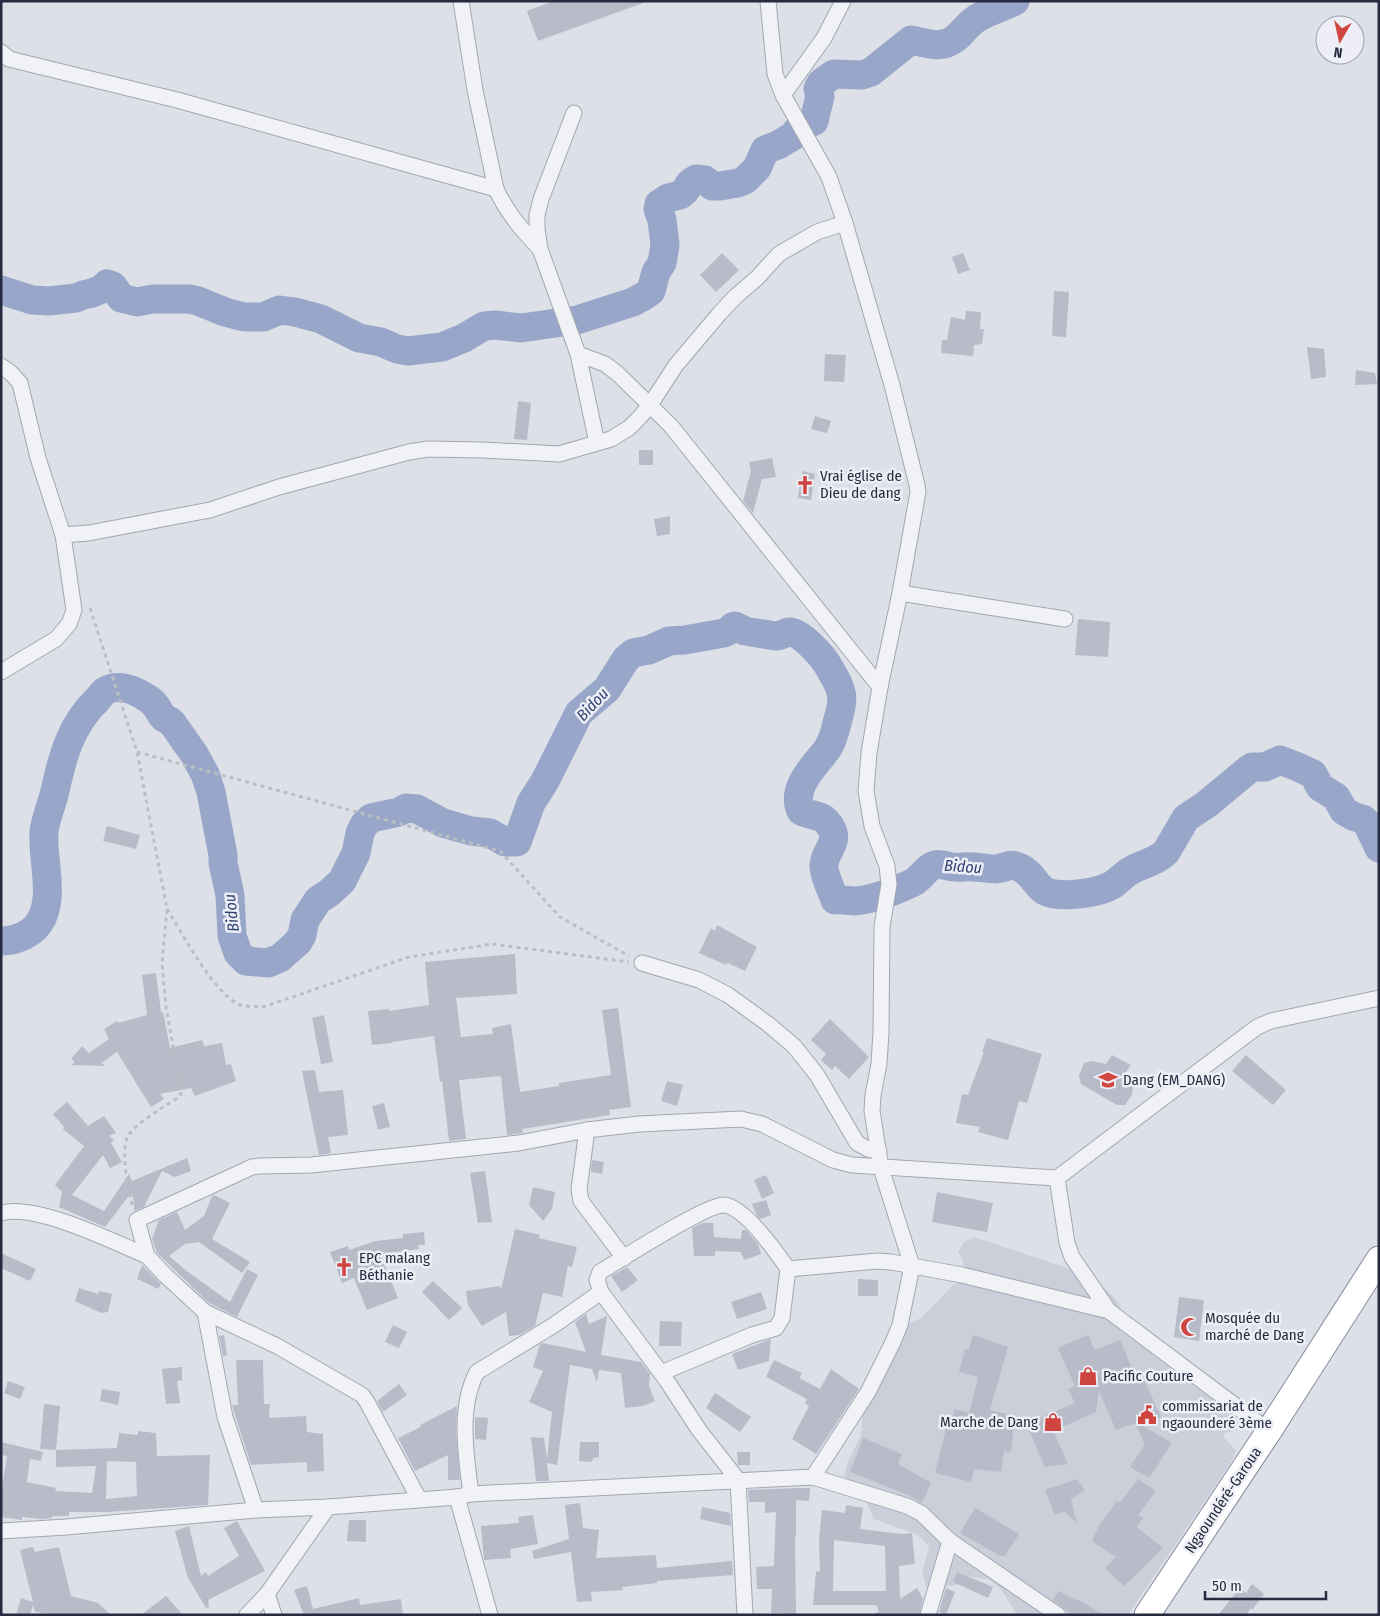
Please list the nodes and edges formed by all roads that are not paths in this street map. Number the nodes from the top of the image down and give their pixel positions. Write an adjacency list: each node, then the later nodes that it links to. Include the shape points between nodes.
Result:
1 (461, 1): 7 (street, via 474,90)
2 (768, 1): 5 (street, via 775,74)
3 (843, 1): 5 (street, via 824,38)
4 (1, 52): 7 (street, via 10,59 176,100)
5 (782, 95): 8 (street, via 829,177)
6 (574, 113): 9 (street, via 537,215)
7 (496, 189): 9 (street, via 516,224)
8 (845, 223): 12 (street, via 817,232 779,254 720,313 676,365); 15 (street, via 892,384 917,485)
9 (540, 249): 10 (street)
10 (578, 354): 12 (street, via 606,364); 13 (street)
11 (1, 366): 14 (street, via 20,383 38,458)
12 (650, 405): 13 (street, via 629,428); 18 (street, via 671,426)
13 (597, 443): 14 (street, via 559,454 428,449 409,452 279,486 210,510 90,533)
14 (63, 535): 17 (street, via 74,610 69,624 56,639)
15 (900, 592): 16 (street); 18 (street)
16 (1065, 619)
17 (1, 672)
18 (880, 687): 22 (street, via 868,753 866,791 872,826 887,866 889,884 882,927 881,1032 872,1111)
19 (642, 963): 22 (street, via 699,980 728,995 768,1024 794,1046 817,1075 857,1143)
20 (1379, 998): 24 (street, via 1271,1021 1257,1027)
21 (587, 1130): 23 (street, via 741,1119 762,1124 833,1160 852,1166); 26 (street, via 519,1143 311,1165 252,1167 136,1220); 27 (street, via 579,1189 581,1201)
22 (879, 1151): 23 (street)
23 (881, 1168): 24 (street); 29 (street)
24 (1057, 1178): 32 (street, via 1072,1257)
25 (1, 1213): 26 (street, via 23,1210 82,1228)
26 (147, 1256): 33 (street)
27 (624, 1258): 30 (street, via 699,1215 724,1205 755,1227); 31 (street, via 600,1272 597,1280)
28 (1379, 1259): 35 (highway, Ngaoundéré-Garoua)
29 (912, 1266): 30 (street, via 878,1261); 32 (street); 36 (street, via 900,1325 893,1342 868,1392)
30 (788, 1268): 34 (street, via 782,1318 776,1328)
31 (601, 1292): 34 (street); 38 (street, via 477,1372 467,1395)
32 (1109, 1311): 35 (street)
33 (205, 1312): 39 (street, via 277,1346 362,1395); 41 (street, via 224,1417)
34 (661, 1373): 37 (street)
35 (1269, 1431): 51 (highway, Ngaoundéré-Garoua)
36 (814, 1477): 37 (street); 43 (street, via 907,1506 921,1513)
37 (738, 1480): 38 (street); 48 (street)
38 (464, 1495): 39 (street); 47 (street)
39 (419, 1498): 40 (street)
40 (328, 1507): 41 (street); 44 (street)
41 (256, 1510): 42 (street)
42 (1, 1531)
43 (950, 1541): 49 (street); 50 (street)
44 (267, 1594): 45 (street); 46 (street)
45 (247, 1615)
46 (274, 1615)
47 (490, 1615)
48 (745, 1615)
49 (928, 1615)
50 (1058, 1615)
51 (1147, 1615)

